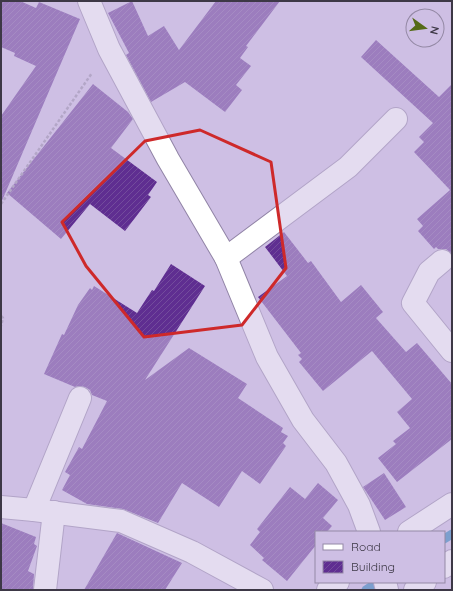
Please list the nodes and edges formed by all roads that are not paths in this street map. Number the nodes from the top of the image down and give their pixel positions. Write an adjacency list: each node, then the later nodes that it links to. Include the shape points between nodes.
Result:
1 (89, 1): 3 (street, via 109,49 168,159)
2 (396, 119): 3 (street, via 348,167)
3 (226, 258): 10 (street, via 267,356 303,420 336,463 359,505)
4 (442, 260): 5 (street, via 429,272 413,303)
5 (452, 351)
6 (80, 398): 9 (street)
7 (452, 504): 11 (street)
8 (1, 507): 9 (street)
9 (44, 511): 14 (street); 15 (street, via 122,521 192,552)
10 (369, 531)
11 (411, 531)
12 (337, 583): 16 (street)
13 (424, 583): 17 (street)
14 (45, 590)
15 (262, 590)
16 (328, 590)
17 (415, 590)

